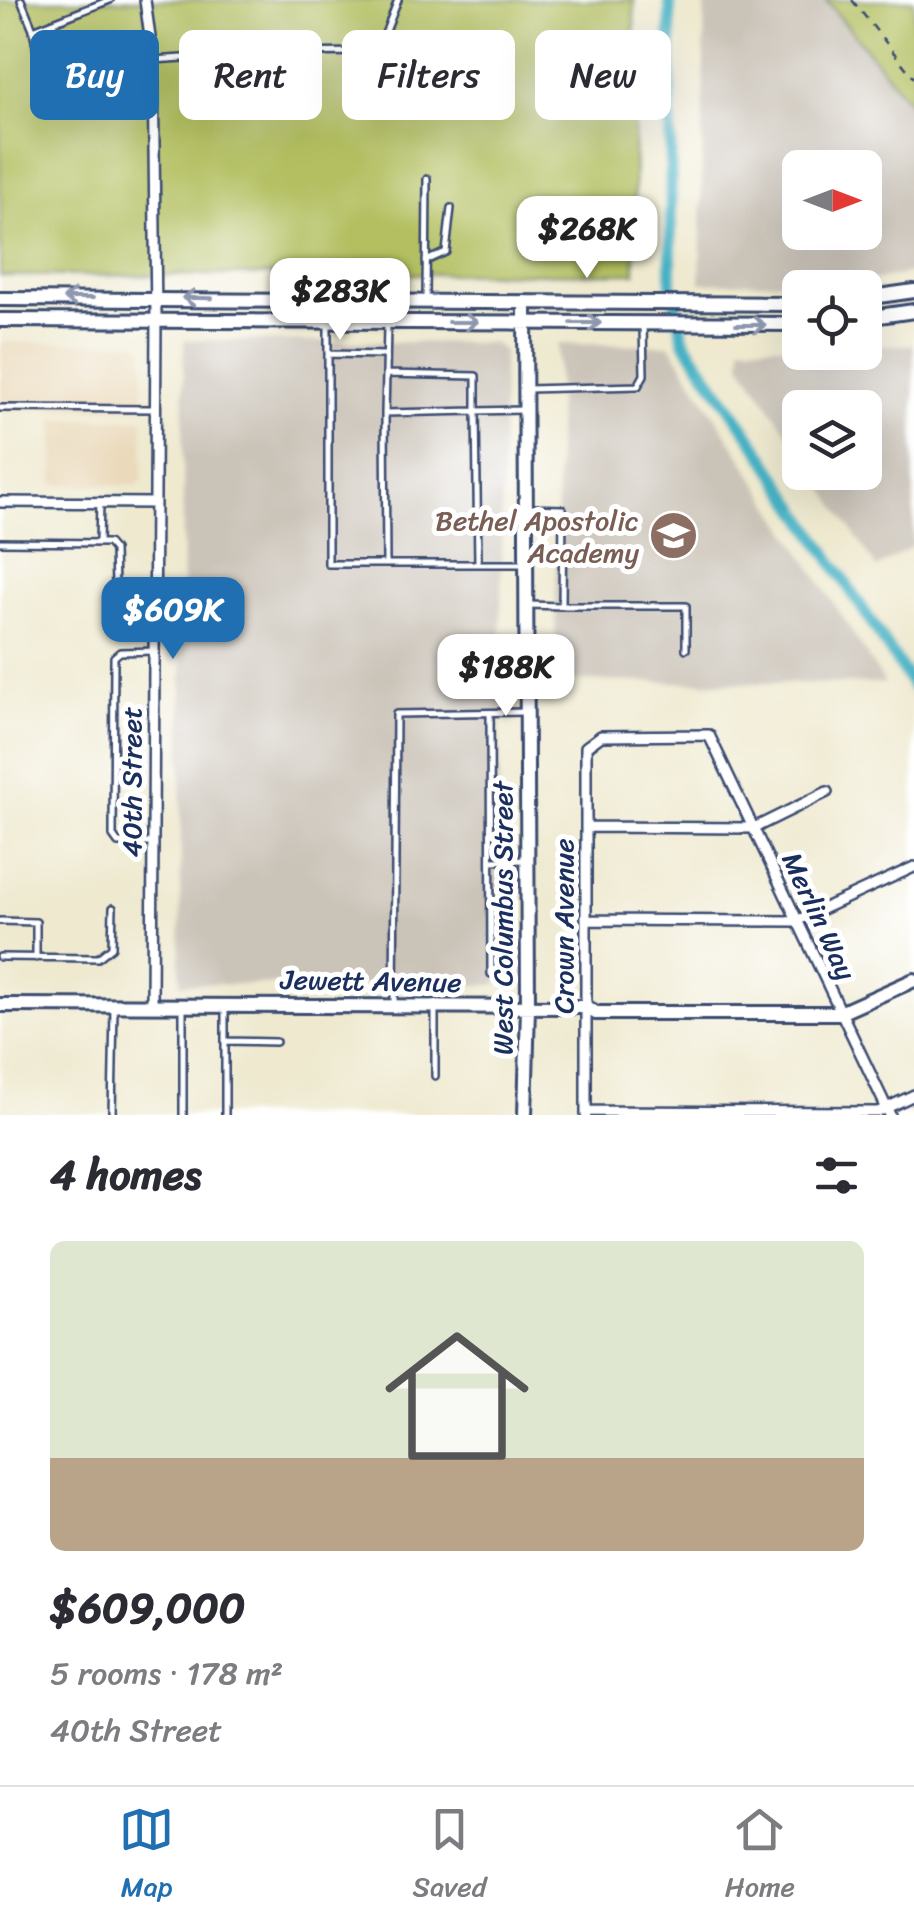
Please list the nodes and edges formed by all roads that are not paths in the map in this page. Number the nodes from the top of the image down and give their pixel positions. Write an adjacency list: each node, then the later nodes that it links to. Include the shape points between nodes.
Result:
1 (21, 0): 5 (lane)
2 (108, 0): 5 (lane)
3 (145, 0): 6 (street, 40th Street)
4 (398, 0): 7 (lane, via 378,52)
5 (34, 30)
6 (149, 30)
7 (159, 60)
8 (153, 120): 14 (street, 40th Street)
9 (427, 179): 11 (lane)
10 (450, 208): 11 (lane, via 446,252)
11 (426, 261): 16 (lane)
12 (914, 291): 13 (main road)
13 (882, 296)
14 (156, 298): 15 (main road, one-way to 15); 16 (main road, one-way to 14); 21 (street, 40th Street)
15 (0, 299)
16 (426, 301): 17 (main road)
17 (526, 302): 18 (main road); 25 (main road, West Columbus Street)
18 (782, 304)
19 (914, 312): 20 (main road)
20 (882, 316)
21 (156, 318): 22 (main road); 23 (main road); 33 (street, 40th Street)
22 (0, 320)
23 (328, 321): 24 (main road); 28 (lane)
24 (387, 322): 25 (main road, one-way to 25); 29 (lane)
25 (525, 322): 26 (main road, one-way to 26); 31 (main road, West Columbus Street)
26 (645, 323): 27 (main road, one-way to 27); 31 (lane, via 638,386)
27 (782, 324)
28 (328, 354): 29 (lane); 43 (lane, via 328,564)
29 (386, 356): 30 (lane)
30 (386, 374): 34 (lane, via 476,376); 36 (lane)
31 (526, 389): 35 (main road, West Columbus Street)
32 (0, 408): 33 (lane)
33 (155, 409): 39 (street, 40th Street)
34 (476, 410): 35 (lane); 36 (lane); 44 (lane)
35 (526, 410): 40 (main road, West Columbus Street)
36 (385, 413): 43 (lane)
37 (0, 502): 38 (street)
38 (100, 502): 39 (street); 42 (lane)
39 (154, 503): 50 (street, 40th Street)
40 (526, 508): 45 (main road, West Columbus Street); 48 (lane, via 563,509)
41 (0, 542): 42 (lane)
42 (98, 542): 46 (lane, via 114,550)
43 (386, 564): 44 (lane)
44 (478, 564): 45 (lane)
45 (526, 564): 47 (main road, West Columbus Street)
46 (116, 585)
47 (526, 605): 48 (lane); 52 (main road, West Columbus Street)
48 (562, 606): 49 (lane, via 686,606)
49 (686, 649)
50 (154, 651): 57 (street, 40th Street); 57 (lane, via 114,657 112,836)
51 (490, 712): 52 (lane); 59 (lane); 74 (lane, via 396,714)
52 (527, 712): 58 (main road, West Columbus Street)
53 (594, 740): 55 (street, Crown Avenue, via 586,747); 56 (street, Merlin Way, via 709,735)
54 (827, 792): 56 (street)
55 (586, 827): 56 (street); 62 (street, Crown Avenue)
56 (754, 828): 63 (street, Merlin Way)
57 (153, 843): 72 (street, 40th Street)
58 (528, 860): 59 (lane); 76 (main road, West Columbus Street)
59 (490, 861): 67 (lane)
60 (914, 867): 63 (street)
61 (112, 908): 66 (lane, via 112,947 98,958)
62 (586, 920): 63 (street); 77 (street, Crown Avenue)
63 (796, 920): 78 (street, Merlin Way)
64 (0, 921): 66 (lane, via 36,922)
65 (0, 957): 66 (lane)
66 (36, 958)
67 (490, 974)
68 (914, 980): 78 (main road, Jewett Avenue)
69 (225, 1004): 73 (main road, Jewett Avenue); 74 (main road, Jewett Avenue); 79 (lane)
70 (0, 1005): 71 (main road, Jewett Avenue)
71 (114, 1005): 72 (main road, Jewett Avenue); 85 (lane)
72 (152, 1006): 73 (main road, Jewett Avenue)
73 (184, 1006): 86 (lane)
74 (394, 1006): 75 (main road, Jewett Avenue)
75 (435, 1007): 76 (main road, Jewett Avenue); 81 (lane)
76 (528, 1007): 77 (main road, Jewett Avenue); 88 (main road, West Columbus Street)
77 (586, 1008): 78 (main road, Jewett Avenue); 84 (street, Crown Avenue)
78 (840, 1013): 83 (street, Merlin Way)
79 (225, 1041): 80 (lane); 87 (lane)
80 (276, 1042)
81 (435, 1076)
82 (914, 1095): 83 (street)
83 (888, 1112): 84 (street)
84 (586, 1113)
85 (112, 1115)
86 (183, 1115)
87 (225, 1115)
88 (525, 1115)

